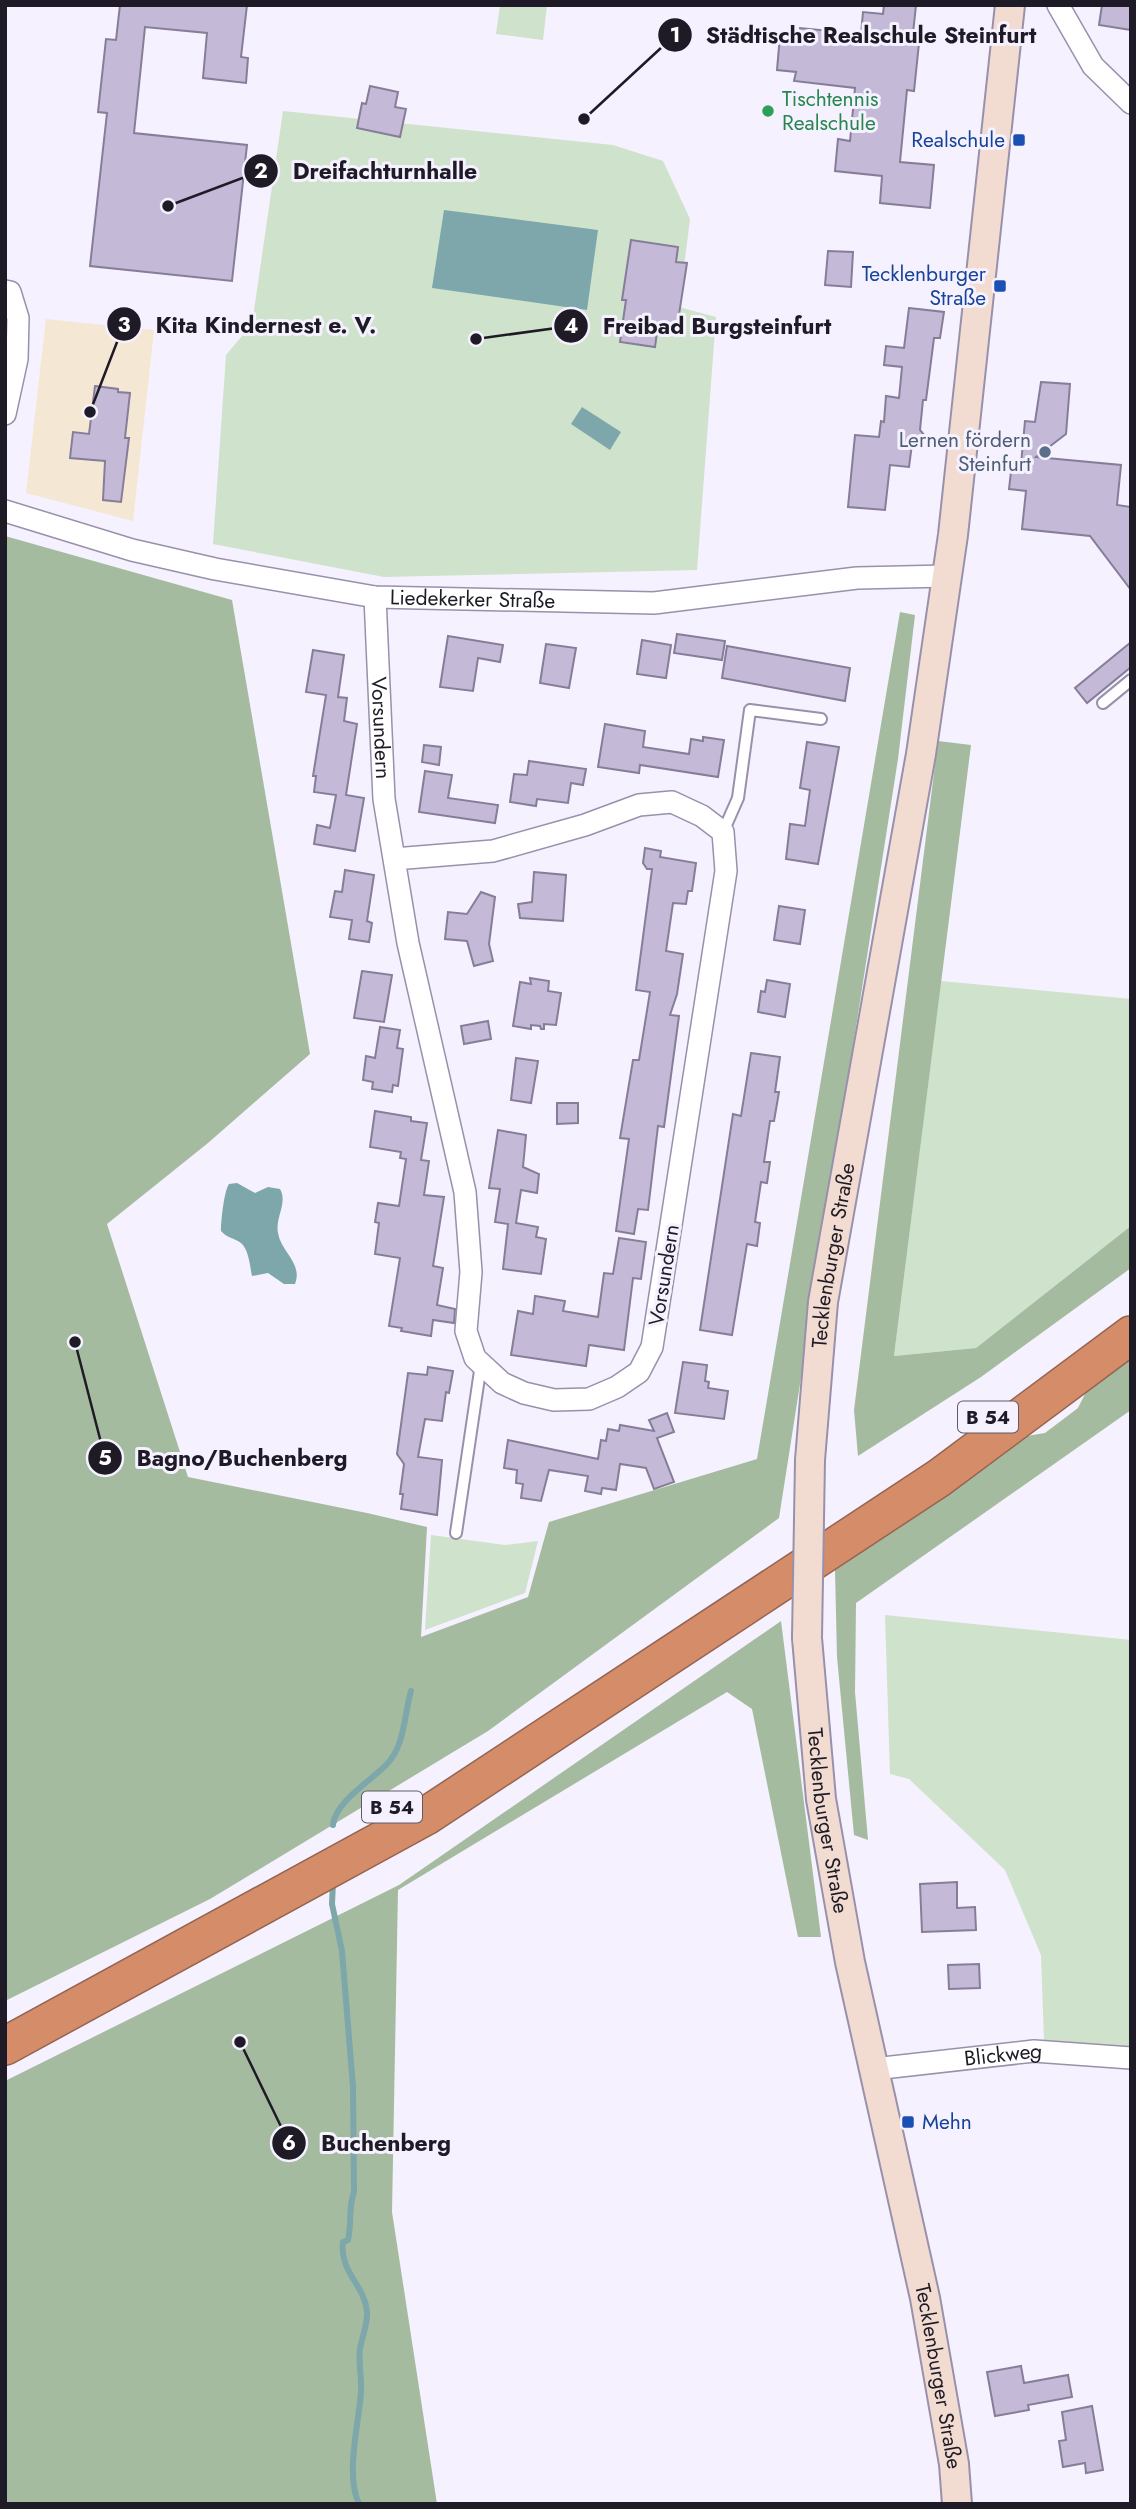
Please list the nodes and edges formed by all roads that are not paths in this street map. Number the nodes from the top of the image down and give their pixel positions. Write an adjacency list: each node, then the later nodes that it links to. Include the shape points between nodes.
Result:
1 (1010, 5): 7 (main road, Tecklenburger Straße)
2 (1058, 5): 3 (street, via 1093,66)
3 (1131, 103)
4 (5, 291): 5 (street, via 10,292 18,318 17,359)
5 (5, 414)
6 (5, 512): 8 (street, Liedekerker Straße, via 132,550)
7 (947, 576): 8 (street, Liedekerker Straße, via 857,578 654,603); 21 (main road, Tecklenburger Straße, bridge, via 921,754 823,1302 810,1460 807,1638 821,1799)
8 (375, 597): 13 (street, Vorsundern, via 384,799)
9 (1131, 680): 10 (lane)
10 (1103, 702)
11 (821, 719): 12 (lane, via 750,710 738,798)
12 (723, 832): 13 (street, via 672,802 639,805 493,850); 16 (street, Vorsundern, via 726,872 652,1347 639,1372 589,1399 554,1400 524,1393 502,1384)
13 (394, 859): 16 (street, Vorsundern, via 416,982 465,1192 471,1272 466,1331)
14 (1131, 1311): 18 (highway, B 54, via 929,1461 412,1796)
15 (1131, 1335): 19 (highway, B 54, via 939,1478 426,1816)
16 (481, 1364): 17 (lane)
17 (456, 1532)
18 (5, 2021)
19 (5, 2046)
20 (1131, 2058): 21 (street, Blickweg, via 1034,2051)
21 (874, 2069): 22 (main road, Tecklenburger Straße, via 925,2298)
22 (957, 2504)

